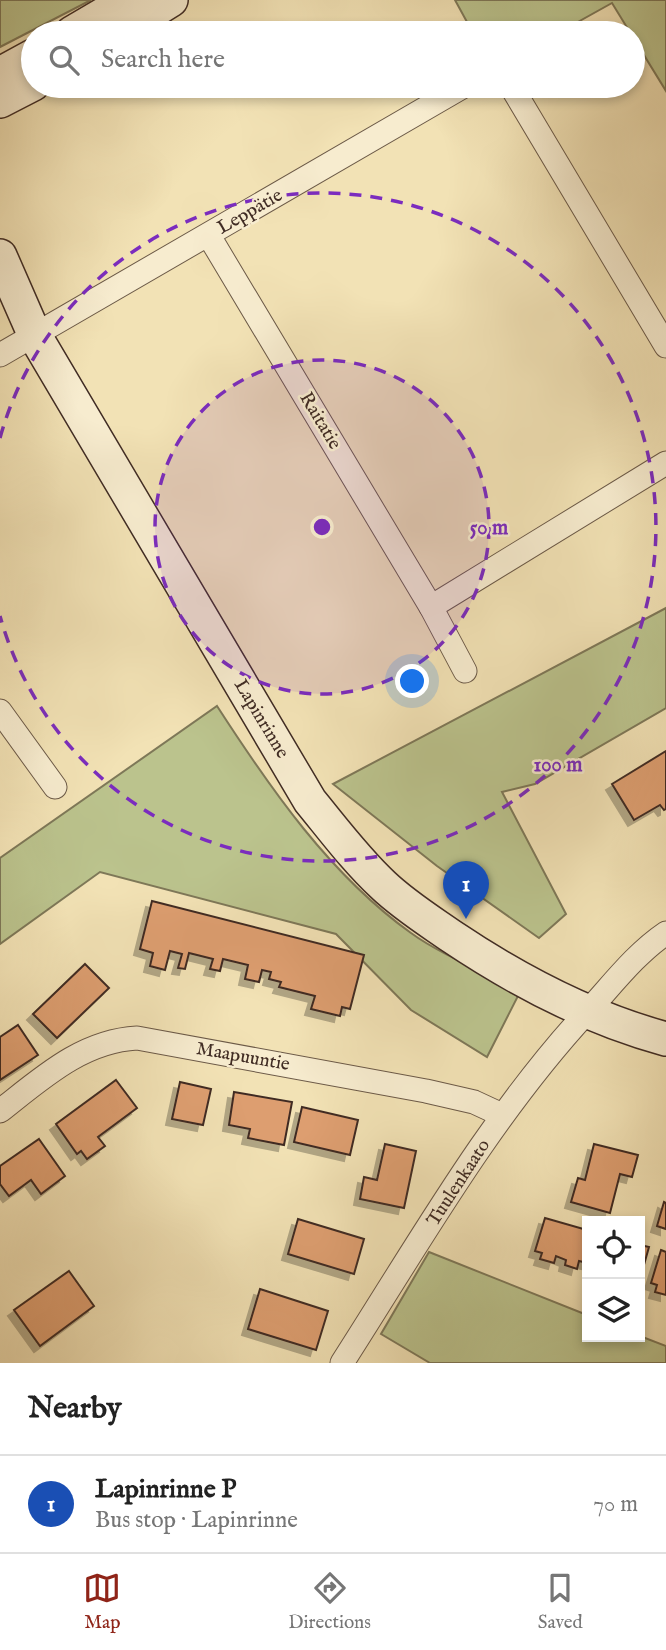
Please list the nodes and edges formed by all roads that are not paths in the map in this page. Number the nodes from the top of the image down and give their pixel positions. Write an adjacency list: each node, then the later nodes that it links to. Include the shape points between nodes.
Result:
1 (128, 0): 3 (street)
2 (171, 0): 4 (street)
3 (92, 21)
4 (137, 21)
5 (21, 63): 6 (street)
6 (0, 74)
7 (21, 91): 10 (street)
8 (444, 98): 11 (street, Leppätie)
9 (518, 98): 14 (street)
10 (0, 101)
11 (209, 236): 13 (street, Leppätie); 17 (street, Raitatie)
12 (0, 256): 13 (street, Lapinrinne)
13 (34, 336): 15 (street, Leppätie); 22 (street, Lapinrinne, via 310,801 383,885 419,914 539,991)
14 (666, 346)
15 (0, 355)
16 (666, 463): 17 (street)
17 (431, 607): 18 (street, Raitatie)
18 (465, 671)
19 (0, 711): 20 (street)
20 (55, 787)
21 (666, 933): 22 (street, Tuulenkaato, via 637,957)
22 (587, 1012): 23 (street, Lapinrinne); 25 (street, Tuulenkaato)
23 (666, 1039)
24 (0, 1111): 25 (street, Maapuuntie, via 84,1051 112,1039 137,1038 426,1091 474,1102)
25 (502, 1115): 26 (street, Tuulenkaato)
26 (342, 1363)

